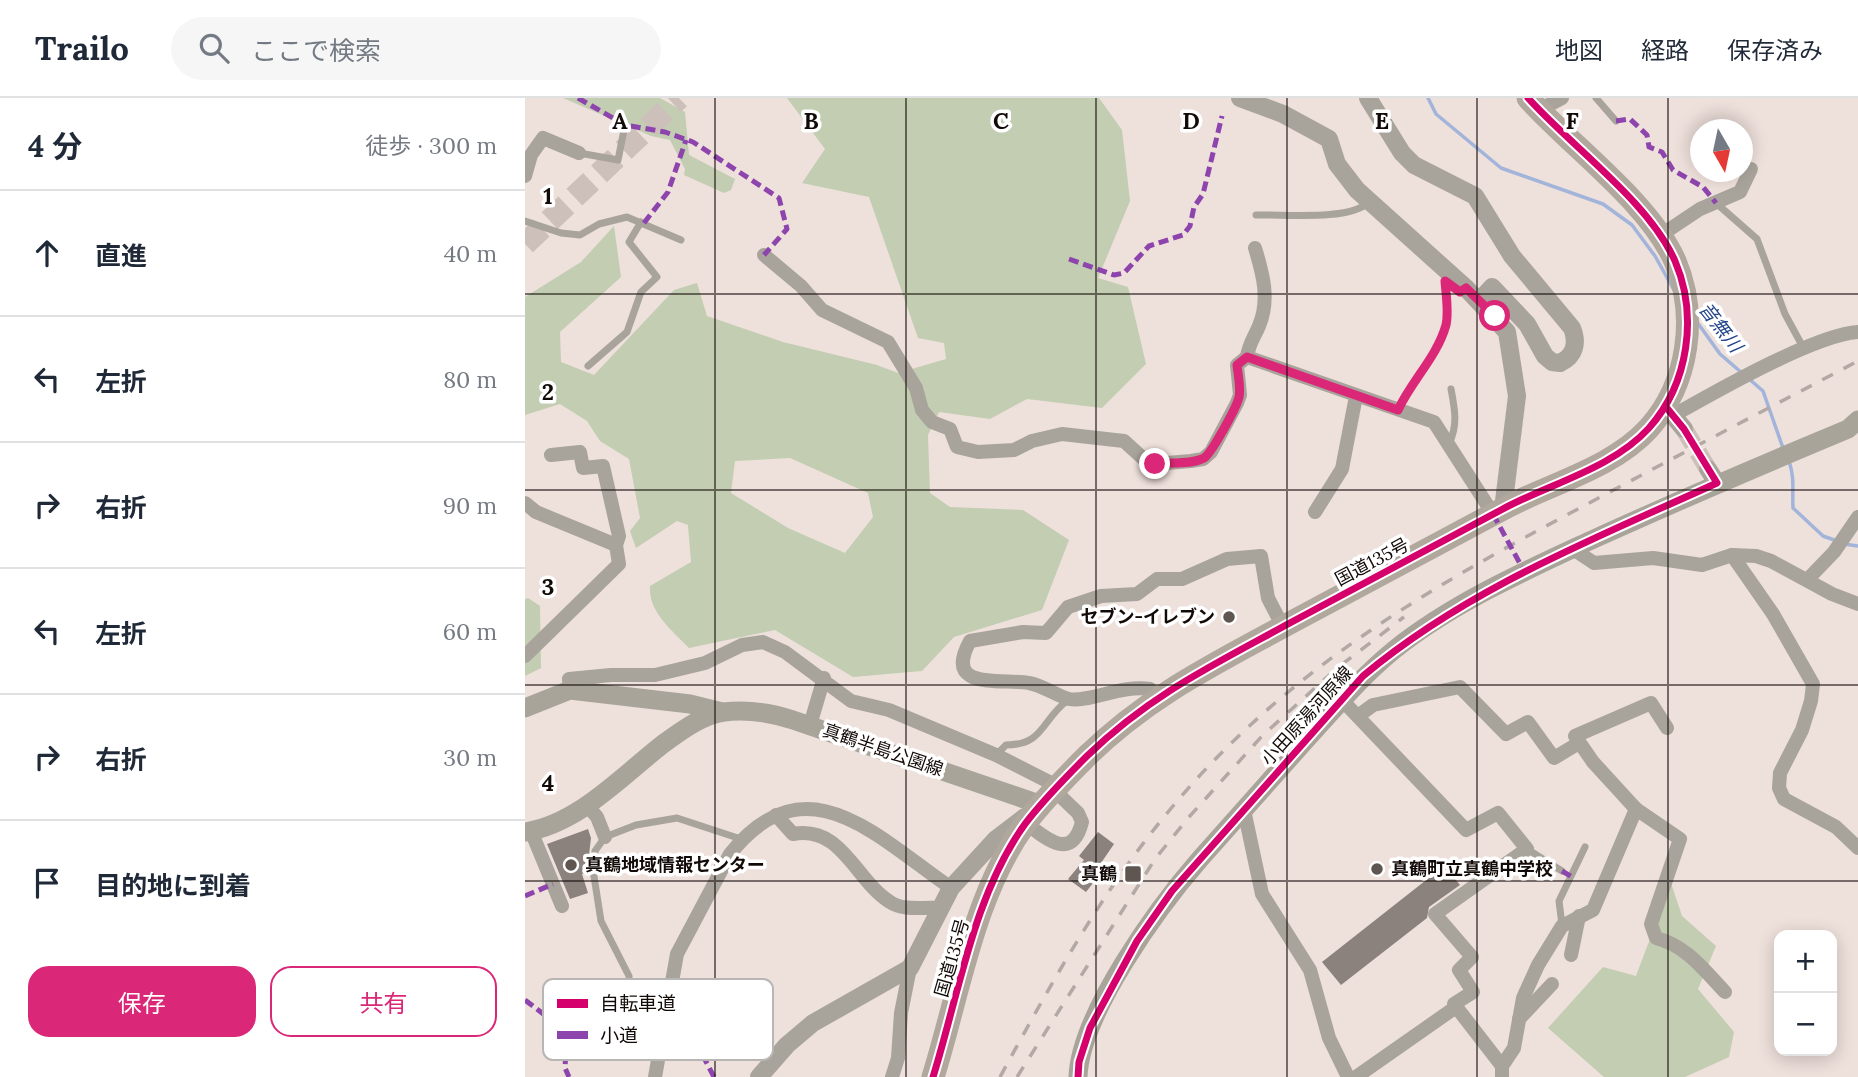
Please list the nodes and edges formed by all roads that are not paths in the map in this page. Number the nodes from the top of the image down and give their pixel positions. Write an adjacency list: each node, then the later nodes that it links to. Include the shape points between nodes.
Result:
1 (1240, 98): 12 (street, via 1323,134 1340,170)
2 (1368, 98): 21 (street, via 1414,165 1475,196 1512,256 1572,328 1576,338 1572,354 1560,363 1552,362 1527,324 1492,287)
3 (1562, 98): 5 (street)
4 (1596, 98): 6 (lane)
5 (1534, 104): 17 (highway, 国道135号)
6 (1616, 121)
7 (625, 125): 8 (lane, via 618,160)
8 (579, 153): 9 (street, via 543,138)
9 (528, 154): 10 (street)
10 (525, 176)
11 (1745, 182): 13 (street, via 1740,192)
12 (1369, 202): 14 (lane, via 1360,210 1344,213); 21 (street)
13 (1716, 203): 17 (street); 23 (lane, via 1757,239 1785,314)
14 (1256, 215)
15 (525, 221): 16 (lane, via 580,235 627,217)
16 (641, 222): 18 (lane); 25 (lane, via 629,242 657,277 641,292 627,332)
17 (1661, 235): 29 (highway, 国道135号, via 1679,273 1687,322)
18 (681, 240)
19 (1255, 248): 24 (street, via 1266,301)
20 (764, 255): 24 (street, via 822,310 888,342 916,388 922,410 932,422 950,429 957,447 978,452 1014,450 1062,434 1124,441 1155,464 1203,459 1237,403 1237,365)
21 (1473, 295): 28 (lane, via 1445,281 1446,325 1427,367 1411,382); 34 (street, via 1507,332 1514,369 1517,396)
22 (1858, 332): 23 (street)
23 (1804, 349): 29 (street)
24 (1247, 357): 27 (street)
25 (588, 366)
26 (1451, 389): 31 (lane, via 1456,415)
27 (1356, 396): 28 (street); 35 (street, via 1342,469)
28 (1398, 410): 31 (street, via 1434,422)
29 (1675, 417): 34 (highway, 国道135号, via 1648,429 1626,447)
30 (1858, 420): 38 (main road, 小田原湯河原線, via 1848,429 1713,476)
31 (1448, 445): 34 (street)
32 (551, 455): 37 (street, via 580,452 583,468 603,466 619,536)
33 (525, 503): 37 (street, via 536,512)
34 (1498, 511): 42 (highway, 国道135号)
35 (1315, 512)
36 (1858, 517): 40 (street)
37 (616, 545): 43 (street, via 619,564 614,573)
38 (1573, 549): 39 (street, via 1594,562 1653,558 1702,565); 48 (main road, 小田原湯河原線, via 1458,607 1396,648)
39 (1732, 555): 40 (street, via 1771,561); 66 (street, via 1773,614 1812,684 1805,720 1780,774 1779,788 1784,799 1836,827)
40 (1808, 579): 41 (street)
41 (1858, 604)
42 (1283, 627): 46 (highway, 国道135号); 47 (street, via 1268,598 1261,556 1227,559 1182,579 1157,579 1137,594 1101,596 1068,607 1047,633 969,641 964,651 969,676 979,681 1030,683)
43 (525, 656)
44 (824, 678): 45 (street, via 763,642 655,675 569,679); 52 (street); 55 (street, via 851,701 889,710)
45 (570, 690): 49 (main road, 真鶴半島公園線); 50 (main road, 真鶴半島公園線)
46 (1156, 698): 47 (street, via 1150,689 1137,687); 56 (highway, 国道135号, via 1089,754)
47 (1069, 699): 55 (lane, via 1045,722 1036,739 1006,745)
48 (1342, 699): 51 (street); 59 (main road, 小田原湯河原線)
49 (525, 708)
50 (722, 712): 52 (main road, 真鶴半島公園線, via 763,712); 57 (main road, 真鶴半島公園線, via 683,729)
51 (1358, 716): 54 (street, via 1373,705 1460,687 1506,734 1528,722 1554,758); 67 (street, via 1466,830 1499,813)
52 (810, 725): 56 (main road, 真鶴半島公園線)
53 (1667, 728): 54 (street, via 1651,702 1575,736)
54 (1579, 743): 58 (street)
55 (996, 755): 56 (street)
56 (1052, 794): 61 (highway, 国道135号); 61 (street, via 1082,821 1072,842 1057,844); 69 (street, via 995,840)
57 (586, 804): 62 (main road, 真鶴半島公園線, via 560,821); 63 (street)
58 (1636, 809): 72 (street, via 1593,910); 79 (street, via 1680,839 1651,924 1656,938 1686,951)
59 (1244, 810): 88 (main road, 小田原湯河原線, via 1172,891 1137,941 1090,1028); 89 (street, via 1262,894 1310,970 1329,1038)
60 (776, 815): 64 (street); 69 (street, via 799,807 832,810); 71 (street, via 793,834 821,835 838,847 890,902)
61 (1026, 824): 87 (highway, 国道135号, via 983,907)
62 (528, 832): 70 (street)
63 (605, 837): 64 (lane, via 636,825 677,818); 76 (lane, via 595,851 593,870 601,921)
64 (741, 839): 77 (street, via 677,954)
65 (1585, 847): 73 (lane, via 1559,901)
66 (1858, 848)
67 (1527, 849): 68 (lane); 80 (street, via 1435,914 1472,957 1459,970 1473,992 1454,1004)
68 (1562, 871)
69 (951, 888): 71 (street)
70 (562, 906)
71 (938, 908): 75 (street)
72 (1579, 916): 73 (street); 74 (street)
73 (1562, 926): 81 (street, via 1538,965)
74 (1571, 955)
75 (910, 968): 82 (street, via 813,1023); 86 (street)
76 (629, 979)
77 (673, 979)
78 (1552, 984): 81 (street)
79 (1725, 992)
80 (1456, 1007): 84 (street); 90 (street)
81 (1517, 1021): 84 (street, via 1514,1048)
82 (773, 1059)
83 (772, 1060): 85 (street)
84 (1502, 1071)
85 (759, 1077)
86 (892, 1077)
87 (933, 1077)
88 (1078, 1077)
89 (1348, 1077)
90 (1356, 1077)

